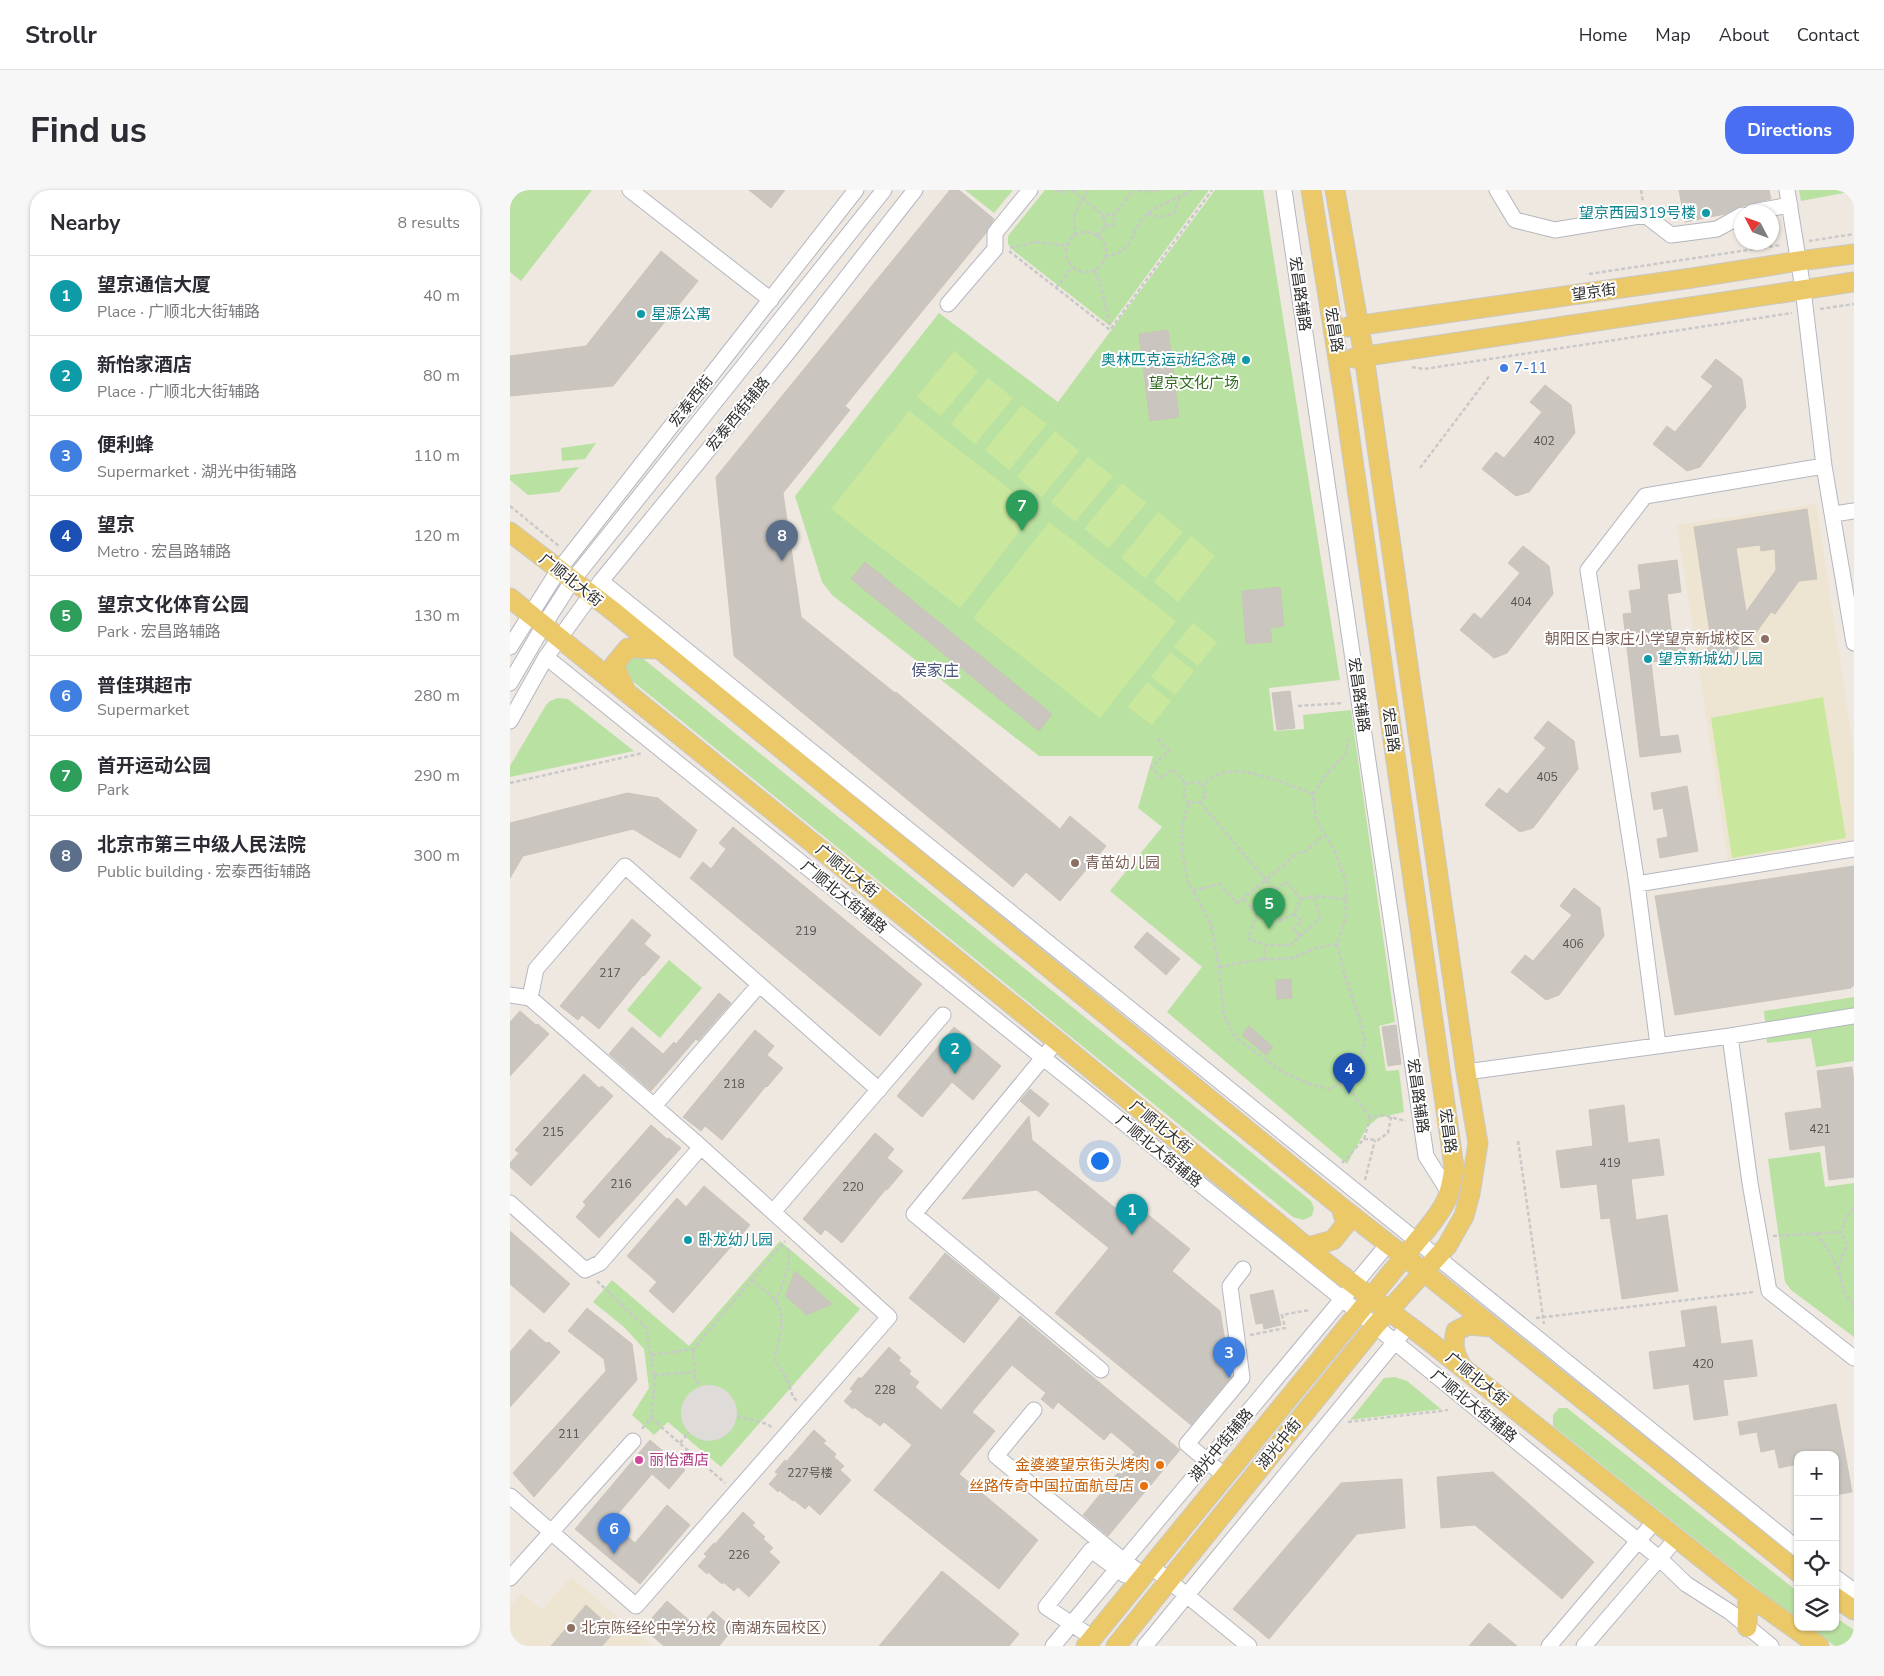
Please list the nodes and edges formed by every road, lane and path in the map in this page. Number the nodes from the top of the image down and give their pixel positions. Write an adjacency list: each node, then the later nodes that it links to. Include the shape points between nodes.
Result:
1 (630, 190): 41 (street)
2 (856, 190): 41 (street, 宏泰西街)
3 (884, 190): 59 (street, 宏泰西街)
4 (915, 190): 60 (street, 宏泰西街辅路)
5 (1030, 190): 42 (street, via 995,233 994,249)
6 (1056, 190): 7 (path)
7 (1071, 190): 20 (path)
8 (1088, 190): 20 (path)
9 (1134, 190): 24 (path)
10 (1138, 190): 11 (path)
11 (1158, 190)
12 (1192, 190): 19 (path)
13 (1212, 190): 46 (path)
14 (1284, 190): 124 (street, 宏昌路辅路, via 1426,1156)
15 (1311, 190): 47 (main road, 宏昌路)
16 (1335, 190): 45 (main road, 宏昌路)
17 (1497, 190): 26 (street, via 1515,220 1555,230 1645,216 1671,235 1717,229)
18 (1787, 190): 21 (street)
19 (1179, 198): 23 (path); 23 (path, via 1175,212 1166,217)
20 (1083, 199): 25 (path); 28 (path, via 1074,214)
21 (1790, 206): 22 (street); 35 (street)
22 (1779, 208)
23 (1148, 213): 34 (path, via 1128,245 1118,254)
24 (1114, 215): 25 (path); 27 (path, via 1114,225)
25 (1104, 216): 27 (path)
26 (1734, 219)
27 (1106, 225): 29 (path)
28 (1075, 236): 29 (path, via 1086,233); 31 (path)
29 (1098, 236): 34 (path, via 1104,245)
30 (1005, 244): 32 (path)
31 (1068, 246): 32 (path, via 1036,242); 36 (path, via 1067,258)
32 (1008, 249): 39 (path)
33 (1854, 254): 35 (main road, 望京街)
34 (1105, 256): 37 (path)
35 (1799, 261): 40 (street); 45 (main road, 望京街)
36 (1072, 267): 37 (path, via 1084,272); 39 (path)
37 (1095, 270): 46 (path)
38 (1854, 282): 40 (main road, 望京街)
39 (1056, 288): 46 (path)
40 (1804, 290): 44 (street); 48 (main road, 望京街)
41 (771, 300): 58 (street, 宏泰西街)
42 (948, 304)
43 (1854, 304): 44 (path)
44 (1806, 311): 50 (path, via 1424,370); 52 (street)
45 (1358, 324): 47 (main road, 望京街); 48 (main road, 宏昌路)
46 (1110, 330)
47 (1334, 330): 49 (main road, 宏昌路)
48 (1364, 356): 49 (main road, 望京街); 111 (main road, 宏昌路)
49 (1339, 362): 124 (main road, 宏昌路, via 1454,1167)
50 (1408, 366)
51 (1490, 375): 53 (path)
52 (1824, 466): 56 (street); 87 (street, via 1645,496 1588,570)
53 (1420, 468)
54 (510, 506): 58 (path)
55 (1854, 511): 56 (street)
56 (1834, 514): 64 (street)
57 (510, 532): 59 (main road, 广顺北大街)
58 (570, 555): 59 (street, 宏泰西街)
59 (565, 576): 60 (main road, 广顺北大街); 62 (street, 宏泰西街)
60 (596, 588): 63 (street, 宏泰西街辅路); 66 (main road, 广顺北大街); 132 (street)
61 (510, 598): 62 (main road, 广顺北大街)
62 (537, 619): 63 (main road, 广顺北大街); 65 (street); 68 (street)
63 (559, 637): 67 (street, 宏泰西街辅路); 69 (main road, 广顺北大街)
64 (1854, 643)
65 (510, 647)
66 (658, 649): 69 (main road, via 628,648 614,665); 126 (main road, 广顺北大街)
67 (546, 656): 74 (street, 宏泰西街辅路); 110 (street, 广顺北大街辅路)
68 (510, 683)
69 (626, 691): 108 (main road, 广顺北大街)
70 (1349, 702): 71 (path)
71 (1343, 703): 72 (path); 73 (path)
72 (1298, 706)
73 (1344, 712)
74 (510, 721)
75 (1348, 730): 81 (path, via 1346,754)
76 (1158, 739): 79 (path, via 1169,751 1151,767 1161,778 1173,769)
77 (645, 753): 78 (path)
78 (510, 783)
79 (1186, 784): 80 (path); 83 (path, via 1183,794)
80 (1203, 784): 81 (path, via 1220,774 1252,773); 82 (path, via 1206,796)
81 (1313, 794): 84 (path, via 1316,819)
82 (1200, 802): 83 (path); 86 (path)
83 (1189, 803): 89 (path, via 1182,826 1182,853)
84 (1324, 835): 86 (path); 93 (path, via 1335,852 1346,882)
85 (1854, 849): 87 (street)
86 (1266, 880): 88 (path); 91 (path)
87 (1637, 884): 109 (street)
88 (1275, 890): 92 (path, via 1286,882); 94 (path)
89 (1193, 891): 91 (path, via 1219,884 1237,903); 101 (path, via 1211,924)
90 (1314, 896): 92 (path); 93 (path); 97 (path, via 1320,919)
91 (1243, 899): 94 (path)
92 (1301, 899): 96 (path)
93 (1346, 899): 98 (path, via 1346,916)
94 (1253, 910): 95 (path)
95 (1257, 914): 96 (path, via 1279,921); 99 (path, via 1248,939)
96 (1294, 914): 97 (path, via 1302,921 1294,929)
97 (1300, 936): 99 (path, via 1290,945)
98 (1337, 944): 100 (path, via 1292,958); 112 (path, via 1365,1042 1357,1064)
99 (1266, 946): 100 (path)
100 (1263, 960): 101 (path)
101 (1220, 967): 112 (path, via 1224,1016 1236,1038 1281,1071 1307,1083 1329,1088)
102 (759, 985): 104 (street, via 625,866 536,969); 113 (street); 114 (street)
103 (510, 995): 104 (street)
104 (530, 998): 114 (street)
105 (942, 1015): 113 (street)
106 (1854, 1016): 107 (street)
107 (1730, 1036): 109 (street); 131 (street)
108 (1057, 1041): 110 (street); 134 (main road, 广顺北大街)
109 (1658, 1045): 111 (street)
110 (1043, 1058): 143 (street, 广顺北大街辅路); 162 (street, via 914,1214)
111 (1466, 1072): 135 (main road, 宏昌路, via 1478,1143 1464,1216)
112 (1345, 1082): 116 (path)
113 (879, 1090): 128 (street)
114 (654, 1106): 121 (street)
115 (1391, 1117): 116 (path); 117 (path); 119 (path, via 1388,1133)
116 (1370, 1118): 118 (path)
117 (1412, 1122)
118 (1364, 1139): 119 (path); 122 (path)
119 (1375, 1140): 123 (path)
120 (1518, 1141): 150 (path)
121 (701, 1147): 128 (street); 139 (street, via 600,1263)
122 (1341, 1164)
123 (1365, 1181)
124 (1450, 1194): 132 (main road, 宏昌路)
125 (510, 1203): 139 (street)
126 (1341, 1207): 133 (main road, 广顺北大街); 134 (main road, via 1346,1224 1333,1240)
127 (1854, 1207): 129 (path)
128 (773, 1212): 166 (street, via 889,1316)
129 (1841, 1232): 130 (path); 138 (path, via 1847,1244)
130 (1816, 1233): 131 (path); 138 (path)
131 (1760, 1237): 142 (street)
132 (1416, 1241): 135 (street); 136 (main road, 宏昌路)
133 (1388, 1244): 136 (main road, 广顺北大街); 143 (street, 湖光中街辅路)
134 (1308, 1247): 143 (main road, 广顺北大街)
135 (1441, 1251): 140 (main road, 湖光中街); 184 (street)
136 (1404, 1257): 140 (main road, 广顺北大街); 144 (main road, 湖光中街)
137 (1243, 1269): 156 (street, via 1230,1286)
138 (1838, 1269): 146 (path, via 1844,1295)
139 (585, 1270): 159 (path, via 646,1328)
140 (1424, 1272): 148 (main road, 湖光中街); 155 (main road, 广顺北大街)
141 (751, 1280): 145 (path, via 769,1292); 145 (path, via 788,1237 789,1266); 158 (path)
142 (1769, 1291): 150 (path); 160 (street)
143 (1348, 1292): 144 (main road, 广顺北大街); 149 (street, 广顺北大街辅路); 176 (street, 湖光中街辅路)
144 (1371, 1298): 148 (main road, 广顺北大街); 149 (main road, 湖光中街)
145 (776, 1302): 166 (path, via 780,1309 782,1332 774,1358 792,1397)
146 (1854, 1305)
147 (1309, 1310): 156 (path, via 1282,1315 1285,1328)
148 (1388, 1311): 152 (main road, 湖光中街); 153 (main road, 广顺北大街)
149 (1358, 1312): 152 (street, 广顺北大街辅路); 177 (main road, 湖光中街)
150 (1542, 1317): 151 (path); 154 (path)
151 (1534, 1318)
152 (1375, 1326): 157 (street, 广顺北大街辅路); 191 (main road, 湖光中街)
153 (1408, 1326): 157 (street); 161 (main road, 广顺北大街)
154 (1544, 1326)
155 (1492, 1327): 161 (main road, via 1468,1325 1456,1331 1454,1353); 187 (main road, 广顺北大街)
156 (1236, 1337): 176 (street, via 1242,1378 1187,1444)
157 (1395, 1342): 183 (street, 广顺北大街辅路); 193 (street)
158 (693, 1349): 159 (path); 163 (path)
159 (652, 1355): 164 (path)
160 (1854, 1358)
161 (1462, 1367): 180 (main road, 广顺北大街)
162 (1101, 1370)
163 (695, 1372): 164 (path); 165 (path)
164 (654, 1375): 170 (path)
165 (700, 1386)
166 (808, 1410): 173 (street)
167 (1034, 1410): 186 (street, via 996,1456)
168 (1448, 1410): 171 (path)
169 (737, 1416): 173 (path, via 767,1424)
170 (651, 1418): 174 (path); 175 (path)
171 (1348, 1422)
172 (689, 1432): 175 (path)
173 (784, 1438): 178 (street)
174 (633, 1441): 181 (street)
175 (680, 1444): 178 (path)
176 (1207, 1462): 177 (street); 186 (street, 湖光中街辅路)
177 (1225, 1476): 188 (main road, 湖光中街)
178 (735, 1493): 181 (street, via 636,1606)
179 (510, 1496): 181 (street)
180 (1655, 1521): 182 (main road, 广顺北大街); 183 (street)
181 (551, 1532): 189 (street)
182 (1676, 1538): 185 (street); 194 (main road, 广顺北大街)
183 (1638, 1542): 185 (street, 广顺北大街辅路); 204 (street)
184 (1794, 1546)
185 (1659, 1558): 198 (street, 广顺北大街辅路, via 1686,1584); 205 (street)
186 (1121, 1565): 188 (street); 197 (street, 湖光中街辅路); 197 (street, via 1091,1550 1046,1607)
187 (1794, 1569)
188 (1145, 1576): 191 (street); 199 (main road, 湖光中街)
189 (510, 1578)
190 (1839, 1580): 192 (street)
191 (1170, 1581): 193 (street); 201 (main road, 湖光中街)
192 (1854, 1591)
193 (1187, 1595): 202 (street); 203 (street)
194 (1748, 1595): 198 (main road); 207 (main road, 广顺北大街)
195 (1839, 1600): 196 (main road)
196 (1854, 1610)
197 (1072, 1624): 199 (street); 200 (street, 湖光中街辅路)
198 (1747, 1627): 206 (street, 广顺北大街辅路)
199 (1090, 1642)
200 (1053, 1646)
201 (1116, 1646)
202 (1145, 1646)
203 (1249, 1646)
204 (1548, 1646)
205 (1584, 1646)
206 (1771, 1646)
207 (1819, 1646)

